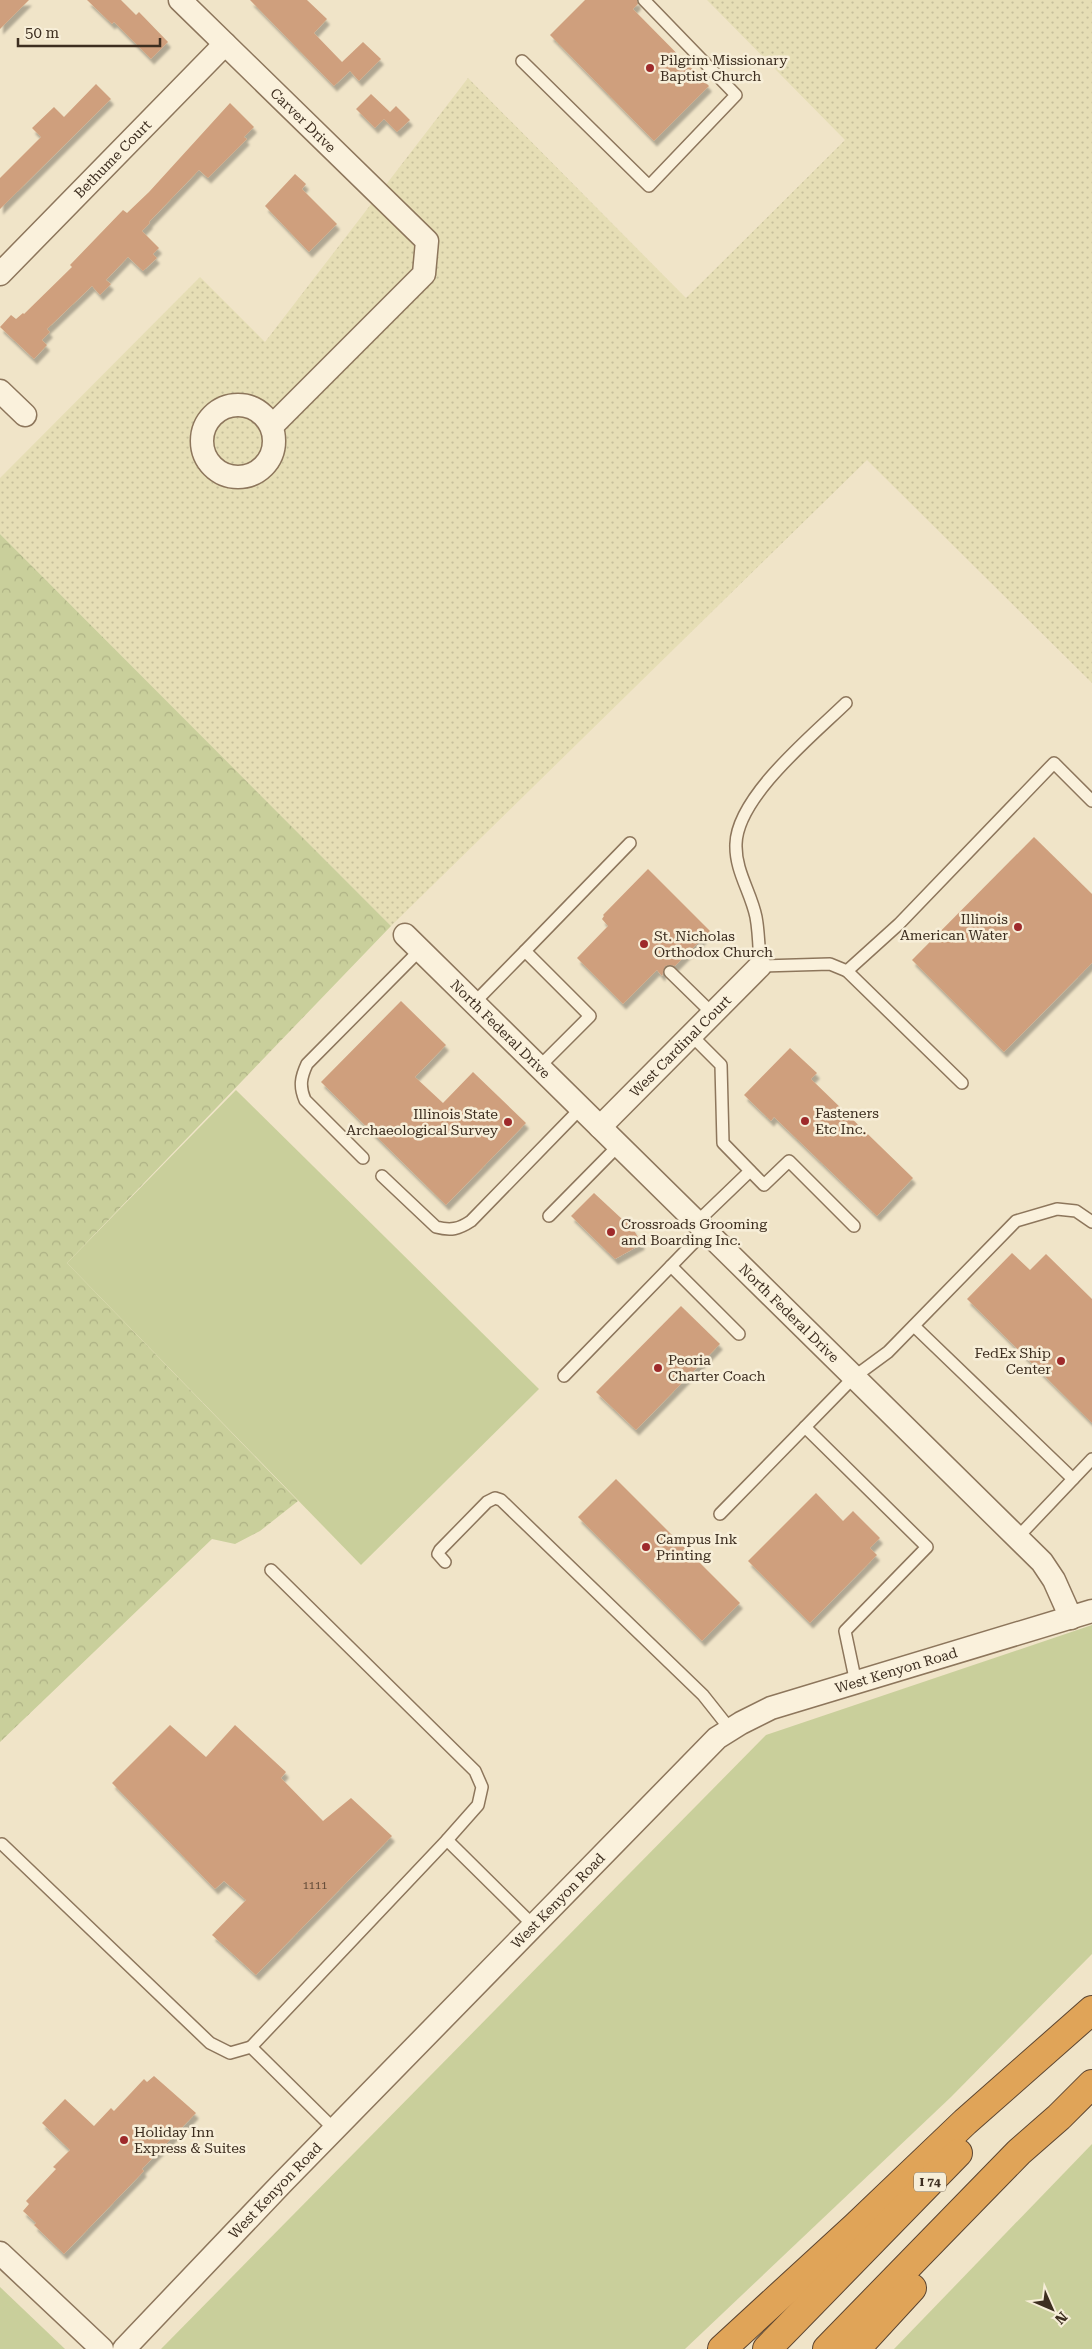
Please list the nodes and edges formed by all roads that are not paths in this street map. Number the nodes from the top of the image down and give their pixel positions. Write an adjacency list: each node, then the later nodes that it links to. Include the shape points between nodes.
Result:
1 (180, 0): 3 (street, Carver Drive)
2 (644, 0): 4 (lane, via 736,95 649,186)
3 (225, 44): 5 (street, Bethume Court); 8 (street, Carver Drive, via 427,241 424,274)
4 (522, 61)
5 (0, 274)
6 (0, 391): 7 (street)
7 (25, 415)
8 (272, 426)
9 (846, 702): 14 (lane, via 772,777 746,809 736,843 740,876 756,916)
10 (1092, 801): 15 (lane, via 1054,763 899,924)
11 (630, 843): 13 (lane)
12 (413, 943): 17 (street, North Federal Drive); 25 (lane, via 302,1075 300,1089 305,1100)
13 (525, 951): 17 (lane); 20 (lane, via 590,1016)
14 (760, 966): 15 (lane, via 830,964); 18 (street, West Cardinal Court)
15 (847, 970): 21 (lane)
16 (670, 972): 18 (lane)
17 (474, 1003): 20 (street, North Federal Drive)
18 (713, 1014): 19 (street, West Cardinal Court)
19 (692, 1036): 23 (street, West Cardinal Court); 26 (lane, via 721,1065 723,1143)
20 (539, 1067): 22 (street, North Federal Drive)
21 (962, 1083)
22 (581, 1108): 23 (street, North Federal Drive); 27 (lane, via 461,1227 448,1230 436,1227)
23 (600, 1127): 24 (street, North Federal Drive)
24 (619, 1145): 28 (lane); 31 (street, North Federal Drive)
25 (363, 1158)
26 (750, 1171): 30 (lane, via 764,1185 789,1162); 31 (lane)
27 (382, 1176)
28 (550, 1216)
29 (1092, 1222): 33 (lane, via 1076,1211 1056,1209 1016,1221)
30 (854, 1226)
31 (701, 1227): 32 (lane); 36 (street, North Federal Drive)
32 (671, 1266): 34 (lane); 35 (lane)
33 (914, 1326): 36 (lane, via 888,1352); 39 (lane)
34 (740, 1334)
35 (564, 1376)
36 (854, 1377): 37 (lane); 41 (street, North Federal Drive)
37 (805, 1427): 40 (lane); 45 (lane, via 927,1547 845,1631)
38 (1092, 1459): 39 (lane)
39 (1073, 1479): 41 (lane)
40 (720, 1514)
41 (1017, 1538): 44 (street, North Federal Drive, via 1042,1562)
42 (444, 1562): 46 (lane, via 438,1554 440,1550 487,1502 495,1498 501,1500 704,1695)
43 (271, 1570): 47 (lane, via 476,1771 482,1787 478,1805)
44 (1082, 1614): 45 (street, West Kenyon Road)
45 (856, 1683): 46 (street, West Kenyon Road, via 771,1708)
46 (730, 1729): 49 (street, West Kenyon Road, via 682,1773)
47 (447, 1840): 49 (lane); 52 (lane)
48 (2, 1844): 52 (lane, via 210,2043 230,2053)
49 (534, 1926): 55 (street, West Kenyon Road)
50 (1092, 2010): 59 (highway, via 965,2122)
51 (1092, 2016): 60 (highway, I 74)
52 (251, 2047): 55 (lane)
53 (1092, 2084): 54 (highway)
54 (1059, 2117): 61 (highway, via 1019,2152); 62 (highway, via 1034,2156)
55 (335, 2130): 58 (street, West Kenyon Road)
56 (0, 2253): 57 (street)
57 (102, 2349)
58 (124, 2349)
59 (722, 2349)
60 (767, 2349)
61 (827, 2349)
62 (856, 2349)

